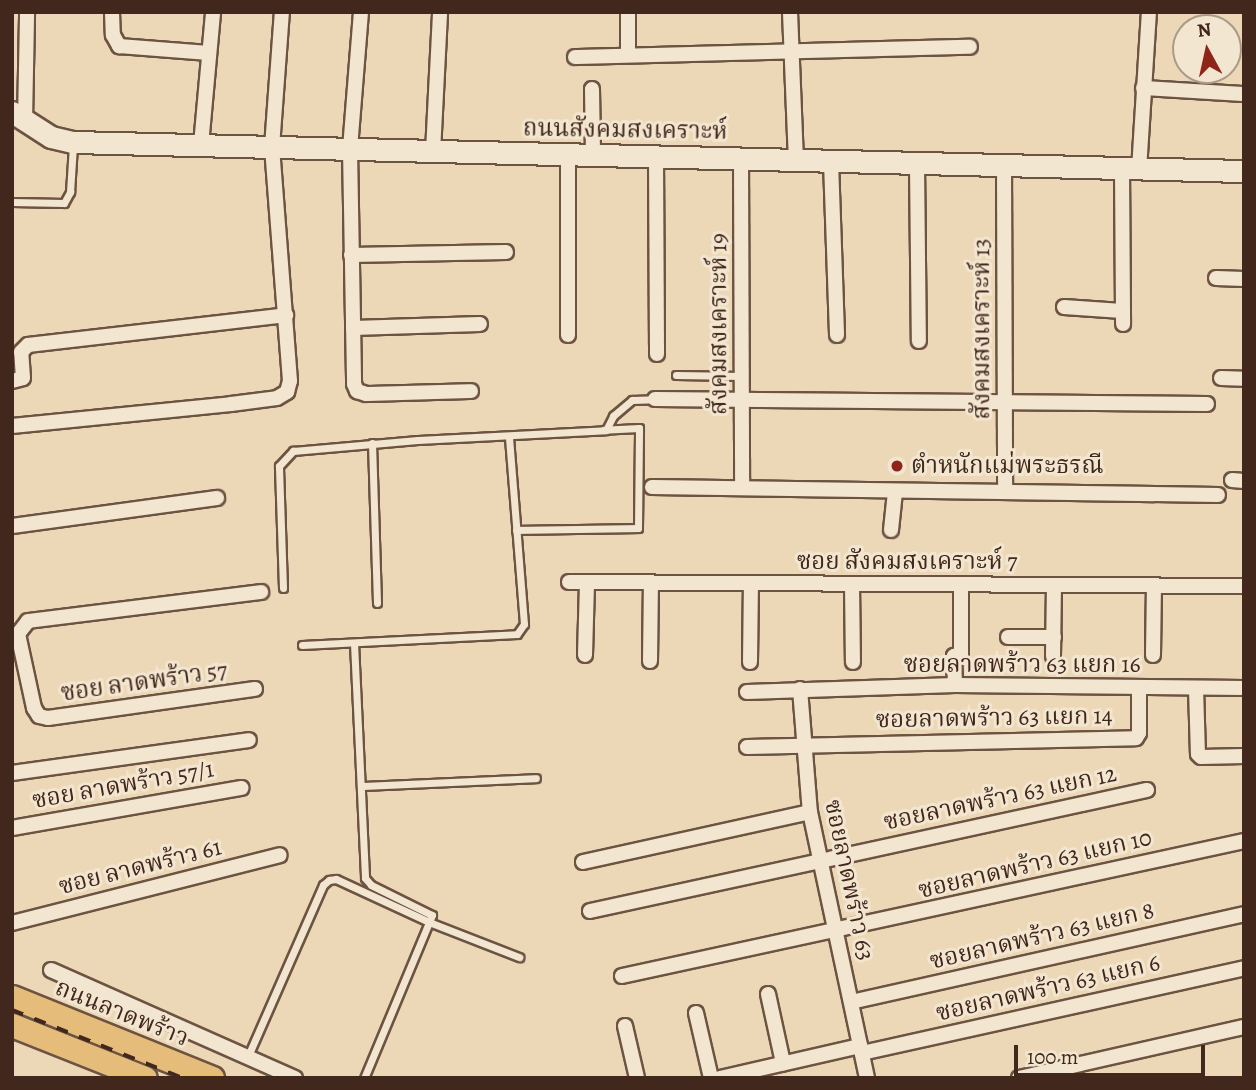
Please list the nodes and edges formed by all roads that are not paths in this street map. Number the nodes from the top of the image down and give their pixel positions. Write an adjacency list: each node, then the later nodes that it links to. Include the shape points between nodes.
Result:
1 (27, 12): 18 (street)
2 (112, 12): 11 (street, via 113,35 120,46)
3 (213, 12): 11 (street)
4 (282, 12): 21 (street)
5 (361, 12): 22 (street)
6 (440, 12): 23 (street)
7 (628, 12): 13 (street)
8 (790, 12): 12 (street)
9 (1149, 12): 15 (street)
10 (970, 47): 12 (street)
11 (209, 53): 20 (street)
12 (792, 54): 13 (street); 28 (street)
13 (628, 55): 14 (street)
14 (575, 57)
15 (1143, 88): 17 (street); 32 (street)
16 (592, 89): 25 (street)
17 (1244, 94)
18 (18, 116): 19 (main road, ถนนสังคมสงเคราะห์, via 51,137)
19 (73, 142): 20 (main road, ถนนสังคมสงเคราะห์); 34 (lane, via 70,192 64,203)
20 (201, 145): 21 (main road, ถนนสังคมสงเคราะห์)
21 (272, 147): 22 (main road, ถนนสังคมสงเคราะห์); 40 (street)
22 (350, 149): 23 (main road, ถนนสังคมสงเคราะห์); 36 (street)
23 (433, 152): 24 (main road, ถนนสังคมสงเคราะห์)
24 (568, 155): 25 (main road, ถนนสังคมสงเคราะห์); 43 (street)
25 (593, 155): 26 (main road, ถนนสังคมสงเคราะห์)
26 (656, 157): 27 (main road, ถนนสังคมสงเคราะห์); 46 (street)
27 (741, 159): 28 (main road, ถนนสังคมสงเคราะห์); 48 (street, สังคมสงเคราะห์ 19)
28 (796, 161): 29 (main road, ถนนสังคมสงเคราะห์)
29 (831, 162): 30 (main road, ถนนสังคมสงเคราะห์); 44 (street)
30 (917, 164): 31 (main road, ถนนสังคมสงเคราะห์); 45 (street)
31 (1004, 166): 32 (main road, ถนนสังคมสงเคราะห์); 55 (street, สังคมสงเคราะห์ 13)
32 (1130, 169): 33 (main road, ถนนสังคมสงเคราะห์); 39 (street, via 1123,318)
33 (1244, 171)
34 (12, 202)
35 (506, 252): 36 (street)
36 (351, 255): 42 (street)
37 (1216, 278): 38 (street)
38 (1244, 279)
39 (1064, 307)
40 (286, 315): 51 (street, via 29,345 21,352 23,378); 57 (street, via 290,381 287,392 277,398)
41 (480, 324): 42 (street)
42 (353, 328): 52 (street, via 357,391)
43 (568, 335)
44 (837, 335)
45 (919, 341)
46 (657, 354)
47 (676, 375): 48 (lane)
48 (742, 376): 54 (street, สังคมสงเคราะห์ 19)
49 (1221, 378): 50 (street)
50 (1244, 379)
51 (12, 381)
52 (471, 391)
53 (655, 398): 54 (street); 58 (lane, via 632,400)
54 (742, 401): 55 (street); 62 (street, สังคมสงเคราะห์ 19)
55 (1006, 402): 56 (street); 64 (street, สังคมสงเคราะห์ 13)
56 (1206, 404)
57 (12, 426)
58 (604, 430): 59 (lane); 68 (lane, via 639,428 638,528)
59 (509, 437): 60 (lane); 68 (lane)
60 (372, 443): 79 (lane, via 293,451 279,466); 81 (lane)
61 (652, 487): 62 (street)
62 (742, 488): 63 (street)
63 (895, 491): 64 (street); 69 (street)
64 (1005, 492): 65 (street)
65 (1218, 495)
66 (217, 498): 67 (street)
67 (12, 526)
68 (516, 530): 85 (lane, via 524,624 517,634)
69 (891, 530)
70 (569, 582): 71 (street, ซอย สังคมสงเคราะห์ 7)
71 (587, 582): 72 (street, ซอย สังคมสงเคราะห์ 7); 87 (street)
72 (651, 583): 73 (street, ซอย สังคมสงเคราะห์ 7); 90 (street)
73 (751, 584): 74 (street, ซอย สังคมสงเคราะห์ 7); 91 (street)
74 (852, 584): 75 (street, ซอย สังคมสงเคราะห์ 7); 92 (street)
75 (961, 585): 76 (street, ซอย สังคมสงเคราะห์ 7); 93 (street, via 961,654 954,656)
76 (1054, 586): 77 (street, ซอย สังคมสงเคราะห์ 7); 84 (street)
77 (1154, 586): 78 (street, ซอย สังคมสงเคราะห์ 7); 88 (street)
78 (1244, 586)
79 (283, 588)
80 (261, 592): 82 (street, ซอย ลาดพร้าว 57, via 28,621)
81 (377, 603)
82 (15, 635): 96 (street, ซอย ลาดพร้าว 57, via 39,716)
83 (1008, 636): 84 (street)
84 (1054, 637): 89 (street)
85 (354, 643): 86 (lane); 106 (lane)
86 (303, 645)
87 (585, 655)
88 (1153, 655)
89 (1053, 656)
90 (650, 661)
91 (750, 662)
92 (853, 662)
93 (955, 685): 97 (street, ซอยลาดพร้าว 63 แยก 16); 98 (street, ซอยลาดพร้าว 63 แยก 16)
94 (1196, 688): 95 (street, ซอยลาดพร้าว 63 แยก 16); 98 (street, ซอยลาดพร้าว 63 แยก 16); 103 (street, via 1198,754)
95 (1244, 688)
96 (255, 689)
97 (800, 689): 99 (street, ซอยลาดพร้าว 63 แยก 16); 101 (street, ซอยลาดพร้าว 63)
98 (1139, 689): 101 (street, ซอยลาดพร้าว 63 แยก 14, via 1136,738)
99 (747, 692)
100 (249, 740): 104 (street)
101 (802, 745): 102 (street); 109 (street, ซอยลาดพร้าว 63)
102 (747, 747)
103 (1244, 756)
104 (12, 773)
105 (536, 778): 106 (lane)
106 (361, 786): 117 (lane, via 365,878 429,912)
107 (242, 788): 110 (street, ซอย ลาดพร้าว 57/1)
108 (1147, 790): 113 (street, ซอยลาดพร้าว 63 แยก 12)
109 (810, 812): 113 (street, ซอยลาดพร้าว 63); 114 (street)
110 (12, 828)
111 (1244, 841): 119 (street, ซอยลาดพร้าว 63 แยก 10)
112 (279, 855): 118 (street, ซอย ลาดพร้าว 61)
113 (822, 859): 115 (street, ซอยลาดพร้าว 63 แยก 12); 119 (street, ซอยลาดพร้าว 63)
114 (583, 862)
115 (590, 911)
116 (1244, 914): 126 (street, ซอยลาดพร้าว 63 แยก 8)
117 (429, 922): 120 (lane); 132 (lane, via 336,879 328,880); 137 (lane)
118 (12, 923)
119 (836, 932): 123 (street, ซอยลาดพร้าว 63 แยก 10); 126 (street, ซอยลาดพร้าว 63)
120 (519, 957)
121 (1244, 968): 131 (street, ซอยลาดพร้าว 63 แยก 6)
122 (51, 970): 132 (street)
123 (622, 976)
124 (768, 994): 133 (street)
125 (12, 998): 135 (main road, ถนนลาดพร้าว)
126 (851, 1002): 131 (street, ซอยลาดพร้าว 63)
127 (696, 1013): 139 (street)
128 (12, 1025): 134 (main road)
129 (625, 1026): 138 (street)
130 (1244, 1027): 142 (street)
131 (861, 1049): 133 (street, ซอยลาดพร้าว 63 แยก 6); 141 (street, ซอยลาดพร้าว 63)
132 (248, 1056): 136 (street)
133 (783, 1063): 140 (street, ซอยลาดพร้าว 63 แยก 6)
134 (145, 1078)
135 (212, 1078)
136 (295, 1078)
137 (364, 1078)
138 (637, 1078)
139 (711, 1078)
140 (720, 1078)
141 (867, 1078)
142 (1019, 1078)

